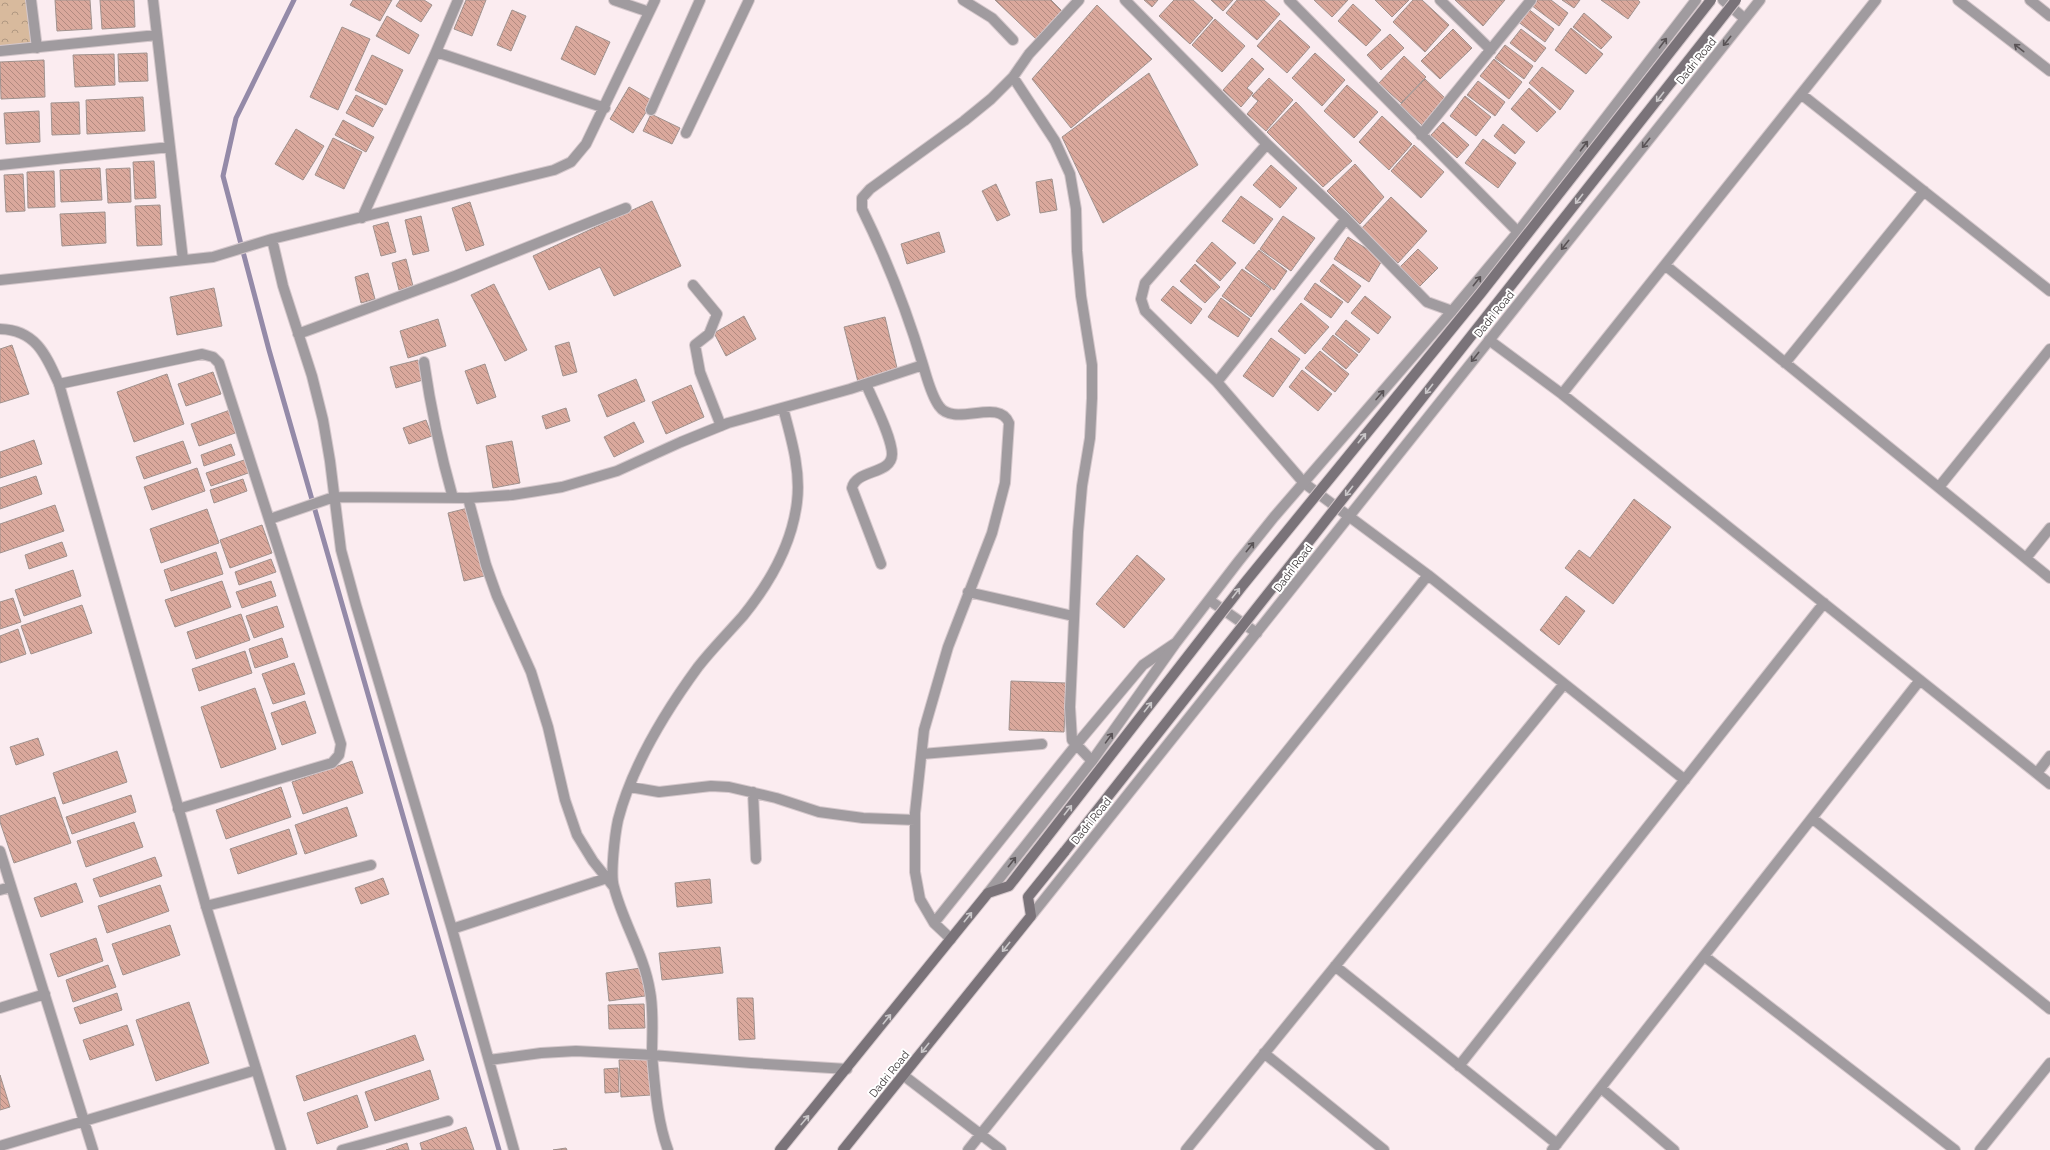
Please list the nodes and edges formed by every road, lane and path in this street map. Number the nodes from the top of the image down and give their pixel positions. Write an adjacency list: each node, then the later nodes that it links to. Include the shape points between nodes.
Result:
1 (31, 0): 27 (street)
2 (153, 0): 25 (street)
3 (458, 0): 30 (street)
4 (614, 0): 22 (street)
5 (654, 0): 22 (street)
6 (700, 0): 35 (street)
7 (749, 0): 36 (street)
8 (963, 0): 26 (street, via 992,18)
9 (1079, 0): 32 (street, via 1029,54)
10 (1125, 0): 38 (street)
11 (1289, 0): 37 (street)
12 (1440, 0): 28 (street)
13 (1531, 0): 28 (street)
14 (1696, 0): 45 (street, one-way to 14)
15 (1711, 0): 105 (main road, one-way to 15, bridge, via 1009,886 1243,584 1481,293)
16 (1724, 0): 24 (street)
17 (1736, 0): 107 (main road, one-way to 107, bridge, via 1028,897)
18 (1760, 0): 24 (street, Dadri Road)
19 (1876, 0): 33 (street)
20 (1958, 0): 31 (street, one-way to 20)
21 (2030, 0): 23 (street)
22 (649, 12): 34 (street)
23 (2050, 16)
24 (1745, 19): 55 (street, Dadri Road, one-way to 55)
25 (157, 35): 27 (street); 39 (street)
26 (1013, 40)
27 (36, 48): 29 (street)
28 (1491, 50): 37 (street)
29 (0, 51)
30 (436, 52): 34 (street); 43 (street)
31 (2050, 72)
32 (1012, 77): 59 (street, via 964,121 870,189 862,198 862,209 894,278 909,318); 81 (street, via 1055,141 1070,174 1076,209 1081,296 1092,365 1092,398 1090,438 1081,494)
33 (1801, 94): 41 (street); 48 (street)
34 (605, 108): 43 (street, via 586,144 572,162 554,170)
35 (651, 110)
36 (686, 133)
37 (1421, 135): 45 (street)
38 (1267, 144): 44 (street); 60 (street, via 1145,283 1141,299 1145,311)
39 (170, 147): 40 (street); 47 (street)
40 (0, 165)
41 (1924, 191): 51 (street); 58 (street)
42 (626, 208): 54 (street, via 456,276)
43 (362, 218): 46 (street)
44 (1346, 219): 52 (street, via 1427,302); 60 (street)
45 (1518, 232): 52 (street, one-way to 45)
46 (272, 239): 47 (street, via 213,257); 54 (street)
47 (183, 260): 49 (street)
48 (1665, 265): 58 (street); 63 (street)
49 (0, 280)
50 (693, 285): 65 (street, via 717,314 710,334 695,345 700,372)
51 (2050, 291)
52 (1452, 312): 66 (street, one-way to 52)
53 (0, 329): 61 (street, via 18,332 33,339 48,358)
54 (298, 334): 68 (street, via 323,420)
55 (1489, 340): 63 (street); 71 (street, Dadri Road, one-way to 71)
56 (2050, 349): 67 (street)
57 (424, 362): 69 (street, via 439,451)
58 (1785, 363): 67 (street)
59 (922, 365): 62 (street); 78 (street, via 939,407 945,412 954,415 995,412 1008,418 1005,483 992,533)
60 (1217, 382): 66 (street)
61 (59, 384): 72 (street, via 202,354 213,357 220,362 223,370); 96 (street)
62 (866, 384): 64 (street); 75 (street, via 891,444 892,455 882,468 857,479 852,488)
63 (1562, 394): 80 (street)
64 (783, 408): 65 (street); 94 (street, via 796,462 797,502 789,537 771,575 744,615 699,666 667,713 643,756)
65 (721, 426): 70 (street, via 617,470 562,487 512,495)
66 (1304, 483): 71 (street); 79 (street, one-way to 66, via 1242,556)
67 (1939, 487): 74 (street)
68 (334, 497): 69 (street); 72 (street); 109 (street, via 341,550 356,605)
69 (453, 498): 70 (street)
70 (468, 498): 102 (street, via 497,596 531,672 548,727 565,800 577,835)
71 (1349, 515): 76 (street); 82 (street, Dadri Road)
72 (270, 519): 96 (street, via 341,744 339,756 332,763)
73 (2050, 528): 74 (street)
74 (2026, 558): 77 (street)
75 (881, 564)
76 (1428, 575): 85 (street); 127 (street)
77 (2050, 578)
78 (968, 592): 81 (street); 88 (street, via 948,648 924,730)
79 (1209, 600): 82 (street); 83 (street)
80 (1824, 603): 84 (street); 92 (street)
81 (1073, 616): 87 (street, via 1070,707 1071,734)
82 (1257, 632): 107 (street, Dadri Road)
83 (1175, 644): 87 (street, via 1143,665); 90 (street, one-way to 83)
84 (1920, 680): 91 (street); 97 (street)
85 (1564, 684): 92 (street); 112 (street)
86 (1042, 744): 88 (street)
87 (1076, 745): 90 (street); 108 (street)
88 (922, 754): 98 (street)
89 (2050, 756): 91 (street)
90 (1092, 761): 105 (street, one-way to 90)
91 (2037, 773): 93 (street)
92 (1685, 780): 120 (street)
93 (2050, 784)
94 (630, 787): 95 (street, via 659,792 711,786); 102 (street, via 618,821)
95 (753, 792): 98 (street, via 819,812 863,818); 100 (street)
96 (178, 809): 106 (street)
97 (1812, 818): 111 (street); 115 (street)
98 (915, 820): 108 (street, via 914,872 920,899)
99 (0, 851): 103 (street)
100 (756, 859)
101 (371, 865): 106 (street)
102 (610, 882): 109 (street); 117 (street, via 643,961 650,992)
103 (11, 887): 104 (street); 113 (street)
104 (0, 890)
105 (988, 893): 110 (main road, one-way to 105)
106 (206, 906): 122 (street)
107 (1031, 916): 123 (main road, Dadri Road, one-way to 123)
108 (934, 923): 110 (street)
109 (452, 929): 118 (street)
110 (951, 939): 121 (main road, one-way to 110)
111 (1704, 956): 124 (street); 142 (street)
112 (1335, 966): 116 (street); 120 (street)
113 (45, 994): 114 (street); 126 (street)
114 (0, 1008)
115 (2050, 1009)
116 (1264, 1053): 139 (street); 140 (street)
117 (652, 1055): 118 (street, via 576,1051); 121 (street); 134 (street, via 657,1098)
118 (489, 1060): 133 (street)
119 (2050, 1063): 143 (street)
120 (1459, 1066): 129 (street)
121 (847, 1069): 135 (main road, one-way to 121)
122 (256, 1070): 126 (street); 131 (street)
123 (903, 1075): 127 (street); 136 (main road, Dadri Road)
124 (1601, 1088): 129 (street); 141 (street)
125 (448, 1121): 132 (street)
126 (86, 1122): 128 (street); 130 (street)
127 (981, 1134): 137 (street); 138 (street)
128 (0, 1146)
129 (1554, 1147)
130 (94, 1150)
131 (281, 1150)
132 (342, 1150)
133 (514, 1150)
134 (668, 1150)
135 (780, 1150)
136 (843, 1150)
137 (968, 1150)
138 (1001, 1150)
139 (1186, 1150)
140 (1384, 1150)
141 (1674, 1150)
142 (1955, 1150)
143 (1980, 1150)

